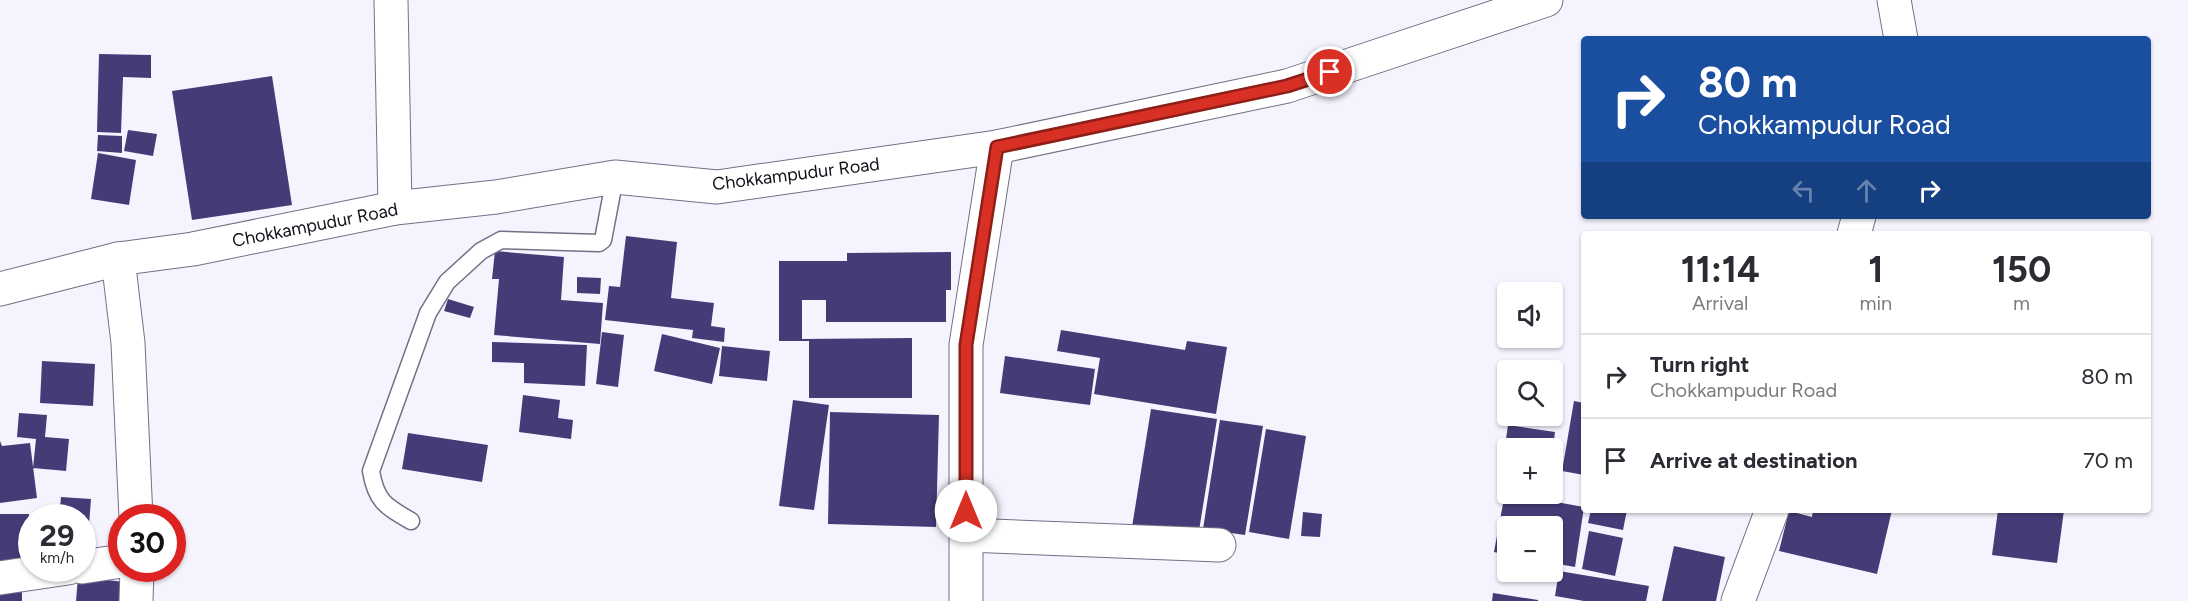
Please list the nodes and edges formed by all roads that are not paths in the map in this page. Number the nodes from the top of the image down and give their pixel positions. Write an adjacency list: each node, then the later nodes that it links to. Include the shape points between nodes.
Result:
1 (391, 0): 7 (street)
2 (1546, 0): 5 (street, Chokkampudur Road, via 1287,86)
3 (1894, 0): 4 (street)
4 (1900, 36)
5 (997, 147): 6 (street, Chokkampudur Road, via 717,187); 13 (street, via 966,345)
6 (615, 177): 7 (street, Chokkampudur Road, via 496,197); 12 (lane, via 603,240 599,243 501,240 447,282 428,313 371,471 375,493 389,508)
7 (395, 208): 8 (street, Chokkampudur Road, via 193,249)
8 (118, 259): 9 (street, Chokkampudur Road); 10 (street, via 128,343)
9 (0, 289)
10 (135, 504)
11 (1771, 513): 20 (street)
12 (411, 521)
13 (966, 535): 14 (street); 19 (street)
14 (1219, 545)
15 (18, 575): 16 (street)
16 (0, 578)
17 (137, 582): 18 (street)
18 (136, 601)
19 (966, 601)
20 (1738, 601)

